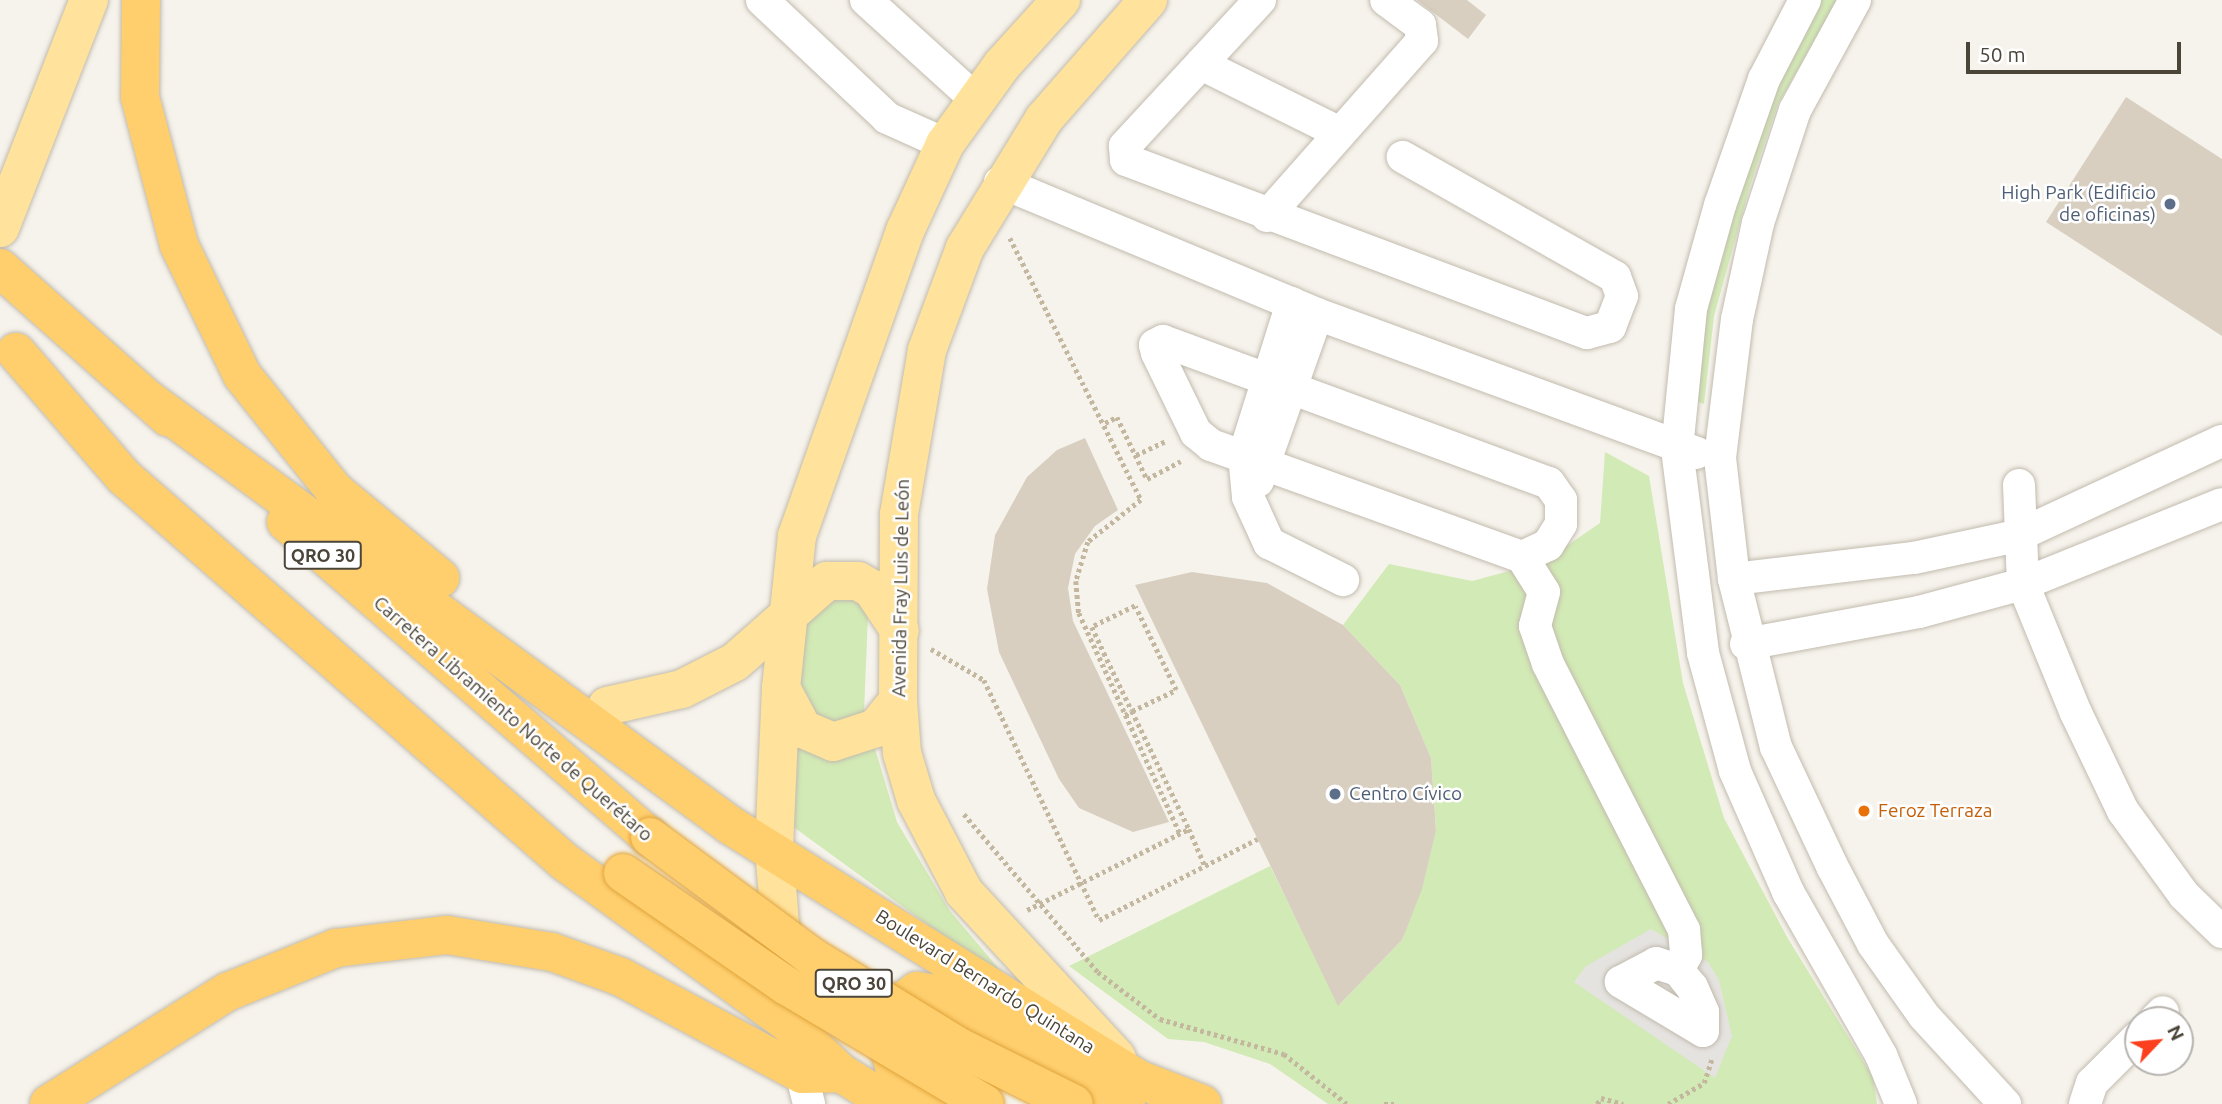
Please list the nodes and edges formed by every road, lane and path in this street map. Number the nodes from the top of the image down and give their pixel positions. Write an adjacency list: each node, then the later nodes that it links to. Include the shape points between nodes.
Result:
1 (89, 0): 18 (main road)
2 (141, 0): 46 (highway, via 140,97 178,245 242,375 334,490)
3 (762, 0): 14 (street, via 887,118)
4 (866, 0): 12 (street)
5 (1061, 0): 12 (main road)
6 (1148, 0): 16 (main road, Avenida Fray Luis de León, via 1044,119)
7 (1260, 0): 11 (street)
8 (1386, 0): 13 (street, via 1420,25 1422,41)
9 (1805, 0): 28 (street, via 1764,79 1716,218 1691,309)
10 (1856, 0): 29 (street, via 1795,110 1758,223 1737,320)
11 (1201, 64): 13 (street); 17 (street, via 1121,154)
12 (975, 99): 14 (main road)
13 (1340, 133): 17 (street)
14 (945, 144): 38 (main road, via 909,219 797,536)
15 (1403, 157): 17 (street, via 1615,277 1622,296 1610,327 1587,333)
16 (1000, 182): 21 (street); 39 (main road, Avenida Fray Luis de León, via 965,248 921,377 899,514)
17 (1267, 216)
18 (0, 228)
19 (1004, 243): 25 (path, via 1013,236)
20 (0, 268): 24 (highway, Carretera Libramiento Norte de Querétaro / QRO 30)
21 (1305, 308): 23 (street); 28 (street)
22 (8, 346): 60 (highway, via 124,477 554,852); 70 (highway, QRO 30, bridge, via 623,873 787,986)
23 (1281, 381): 27 (street, via 1163,341 1154,345 1196,433); 30 (street); 34 (street, via 1549,483 1561,500 1561,524 1548,545)
24 (149, 400): 53 (highway, via 730,824); 71 (highway, Carretera Libramiento Norte de Querétaro / QRO 30, bridge, via 650,837 812,957 959,1047)
25 (1105, 422): 27 (path, via 1117,417 1147,479); 42 (path, via 1141,500 1096,535 1080,558 1079,613)
26 (2222, 441): 33 (street)
27 (1211, 445): 30 (street)
28 (1677, 449): 29 (street); 66 (street, via 1703,653 1735,771 1788,892)
29 (1720, 458): 35 (street)
30 (1256, 459): 34 (street); 36 (street, via 1248,497 1269,543)
31 (2019, 485): 33 (street)
32 (2222, 504): 37 (street)
33 (2017, 536): 35 (street, via 1914,558); 37 (street)
34 (1522, 557): 59 (street, via 1544,592 1535,626 1548,664 1684,930 1686,956)
35 (1734, 579): 40 (street)
36 (1343, 580)
37 (2023, 584): 40 (street, via 1919,612); 58 (street, via 2123,811 2184,895)
38 (788, 610): 39 (main road, via 827,581 858,581 872,589); 44 (main road); 46 (main road, via 736,662 682,689)
39 (913, 638): 43 (path); 45 (main road, Avenida Fray Luis de León); 55 (path, via 984,680)
40 (1745, 644): 79 (street, via 1776,747 1873,944 1924,1016)
41 (1104, 653): 42 (path); 47 (path); 47 (path, via 1092,627 1135,606 1176,691)
42 (1096, 657): 48 (path)
43 (927, 660)
44 (781, 688): 45 (main road, via 803,729 833,742 876,728); 53 (main road)
45 (898, 701): 57 (main road, Avenida Fray Luis de León, via 902,753 916,800 964,892)
46 (607, 706): 53 (highway, via 720,793)
47 (1132, 711): 48 (path); 50 (path)
48 (1125, 715): 51 (path)
49 (959, 807): 56 (path)
50 (1189, 829): 51 (path); 54 (path)
51 (1180, 834): 55 (path)
52 (1257, 839): 54 (path)
53 (774, 848): 60 (main road); 65 (highway, Boulevard Bernardo Quintana)
54 (1206, 866): 55 (path, via 1099,920)
55 (1081, 882): 56 (path)
56 (1038, 905): 57 (path); 73 (path, via 1098,972 1160,1019 1284,1054)
57 (994, 927): 65 (main road, Avenida Fray Luis de León)
58 (2222, 932)
59 (1678, 970): 61 (street, via 1703,1012); 61 (street, via 1656,962 1621,982)
60 (788, 1023): 63 (highway); 64 (street)
61 (1703, 1031): 78 (path, via 1714,1065 1704,1083)
62 (2124, 1051): 80 (street, via 2092,1083)
63 (841, 1073): 64 (highway); 68 (highway)
64 (806, 1089): 67 (highway, via 621,976 552,952 447,935 336,948 227,992)
65 (1132, 1092): 69 (highway, via 940,994 917,991 884,1016 885,1035 894,1066); 72 (highway, Boulevard Bernardo Quintana)
66 (1901, 1098)
67 (49, 1104)
68 (891, 1104)
69 (926, 1104)
70 (985, 1104)
71 (1074, 1104)
72 (1202, 1104)
73 (1347, 1104)
74 (1384, 1104): 75 (path)
75 (1394, 1104)
76 (1597, 1104): 77 (path, via 1601,1098)
77 (1623, 1104)
78 (1668, 1104)
79 (2005, 1104)
80 (2085, 1104)

